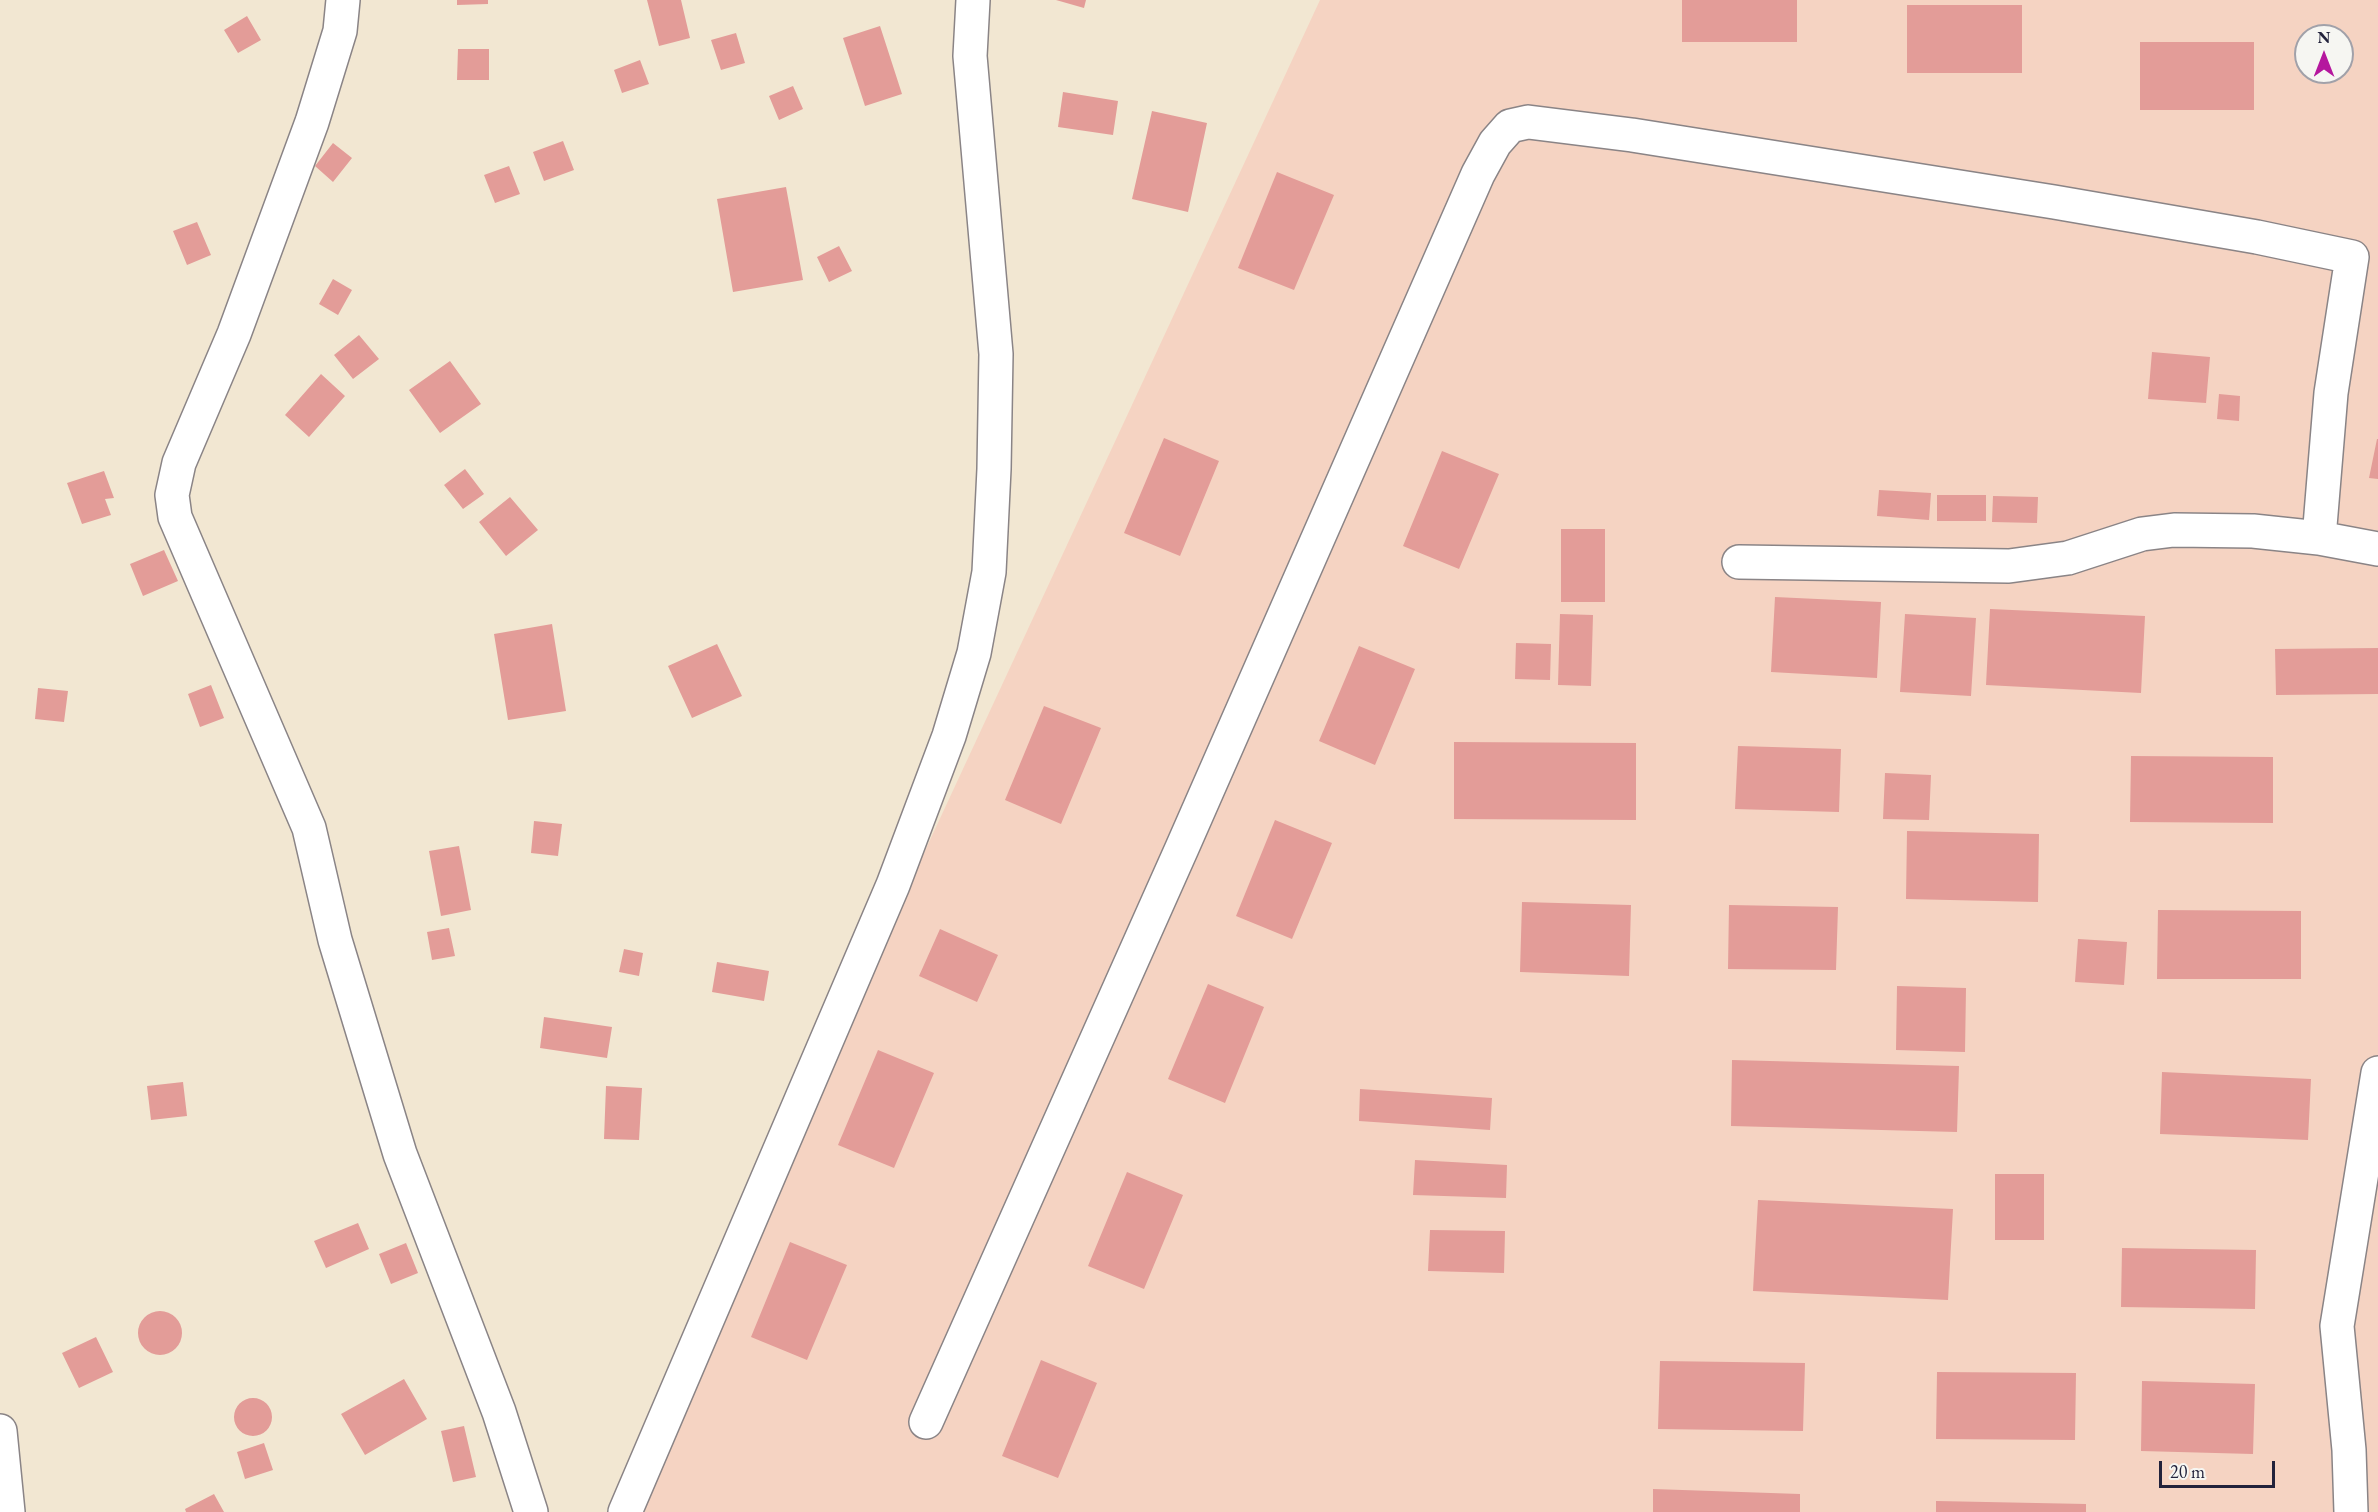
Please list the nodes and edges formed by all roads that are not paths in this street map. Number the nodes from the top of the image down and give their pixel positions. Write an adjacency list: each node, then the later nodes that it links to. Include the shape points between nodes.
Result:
1 (343, 0): 11 (street, via 340,31 312,122 234,334 179,463 172,495 175,517 309,828 335,940 400,1154 499,1412)
2 (973, 0): 12 (street, via 970,56 996,354 989,572 974,653 949,736 893,885)
3 (2365, 259): 4 (street, via 2331,393); 8 (street, via 2077,206 1644,137 1528,122 1510,126 1495,143 1478,174)
4 (2319, 538): 5 (street); 6 (street, via 2253,531 2174,530 2142,534 2068,558 2009,566)
5 (2378, 549)
6 (1739, 562)
7 (2378, 1073): 13 (street, via 2337,1326)
8 (926, 1422)
9 (0, 1431): 10 (street)
10 (8, 1512)
11 (531, 1512)
12 (625, 1512)
13 (2351, 1512)

